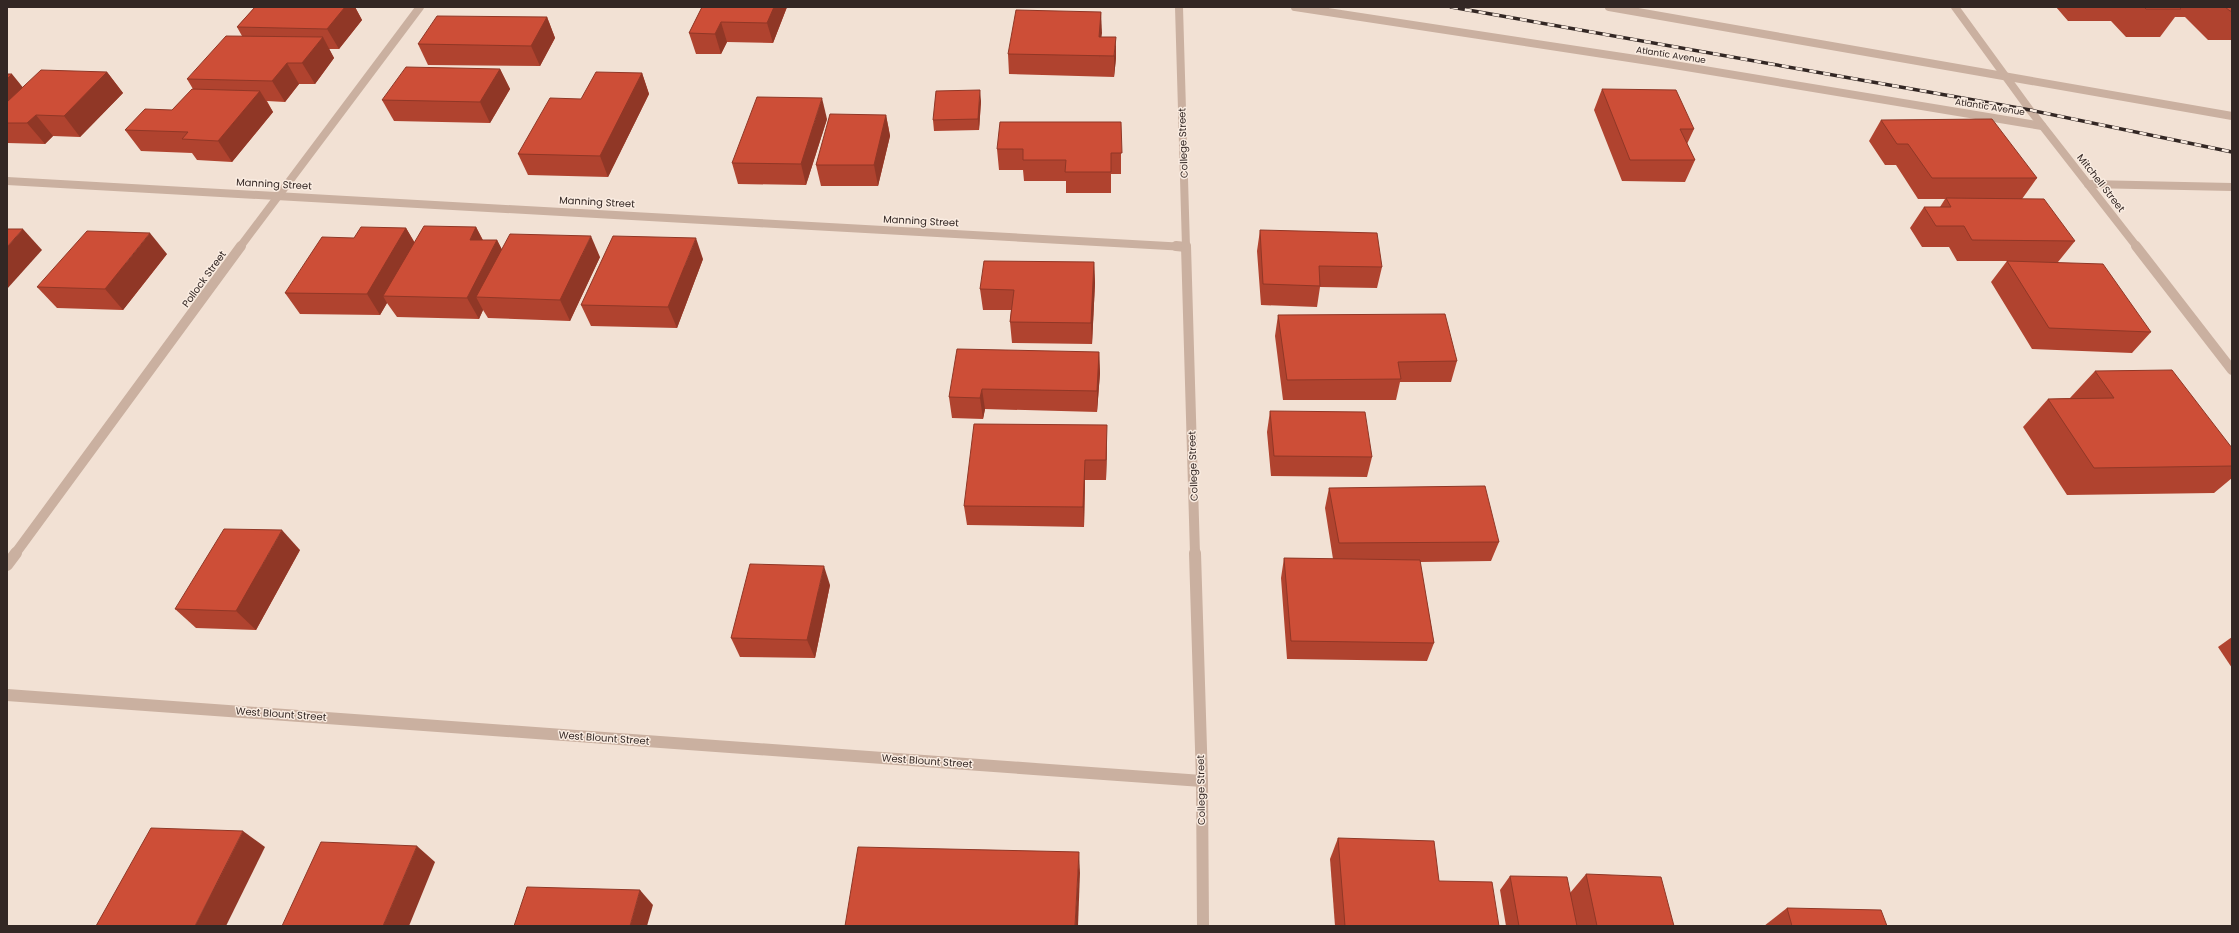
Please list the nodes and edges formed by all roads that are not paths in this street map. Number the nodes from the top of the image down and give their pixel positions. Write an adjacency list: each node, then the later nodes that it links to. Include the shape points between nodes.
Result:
1 (420, 7): 12 (street, Pollock Street)
2 (1179, 7): 13 (street, College Street)
3 (1295, 7): 8 (street, Atlantic Avenue)
4 (1609, 7): 6 (street)
5 (1955, 7): 6 (street, Mitchell Street)
6 (2006, 76): 7 (street); 8 (street, Mitchell Street)
7 (2232, 116)
8 (2042, 126): 10 (street, Mitchell Street)
9 (7, 181): 12 (street, Manning Street)
10 (2088, 184): 11 (street); 14 (street, Mitchell Street)
11 (2232, 188)
12 (279, 195): 13 (street, Manning Street); 15 (street, Pollock Street)
13 (1186, 247): 17 (street, College Street)
14 (2232, 370)
15 (7, 565)
16 (7, 695): 17 (street, West Blount Street)
17 (1202, 781): 18 (street, College Street)
18 (1203, 926)

